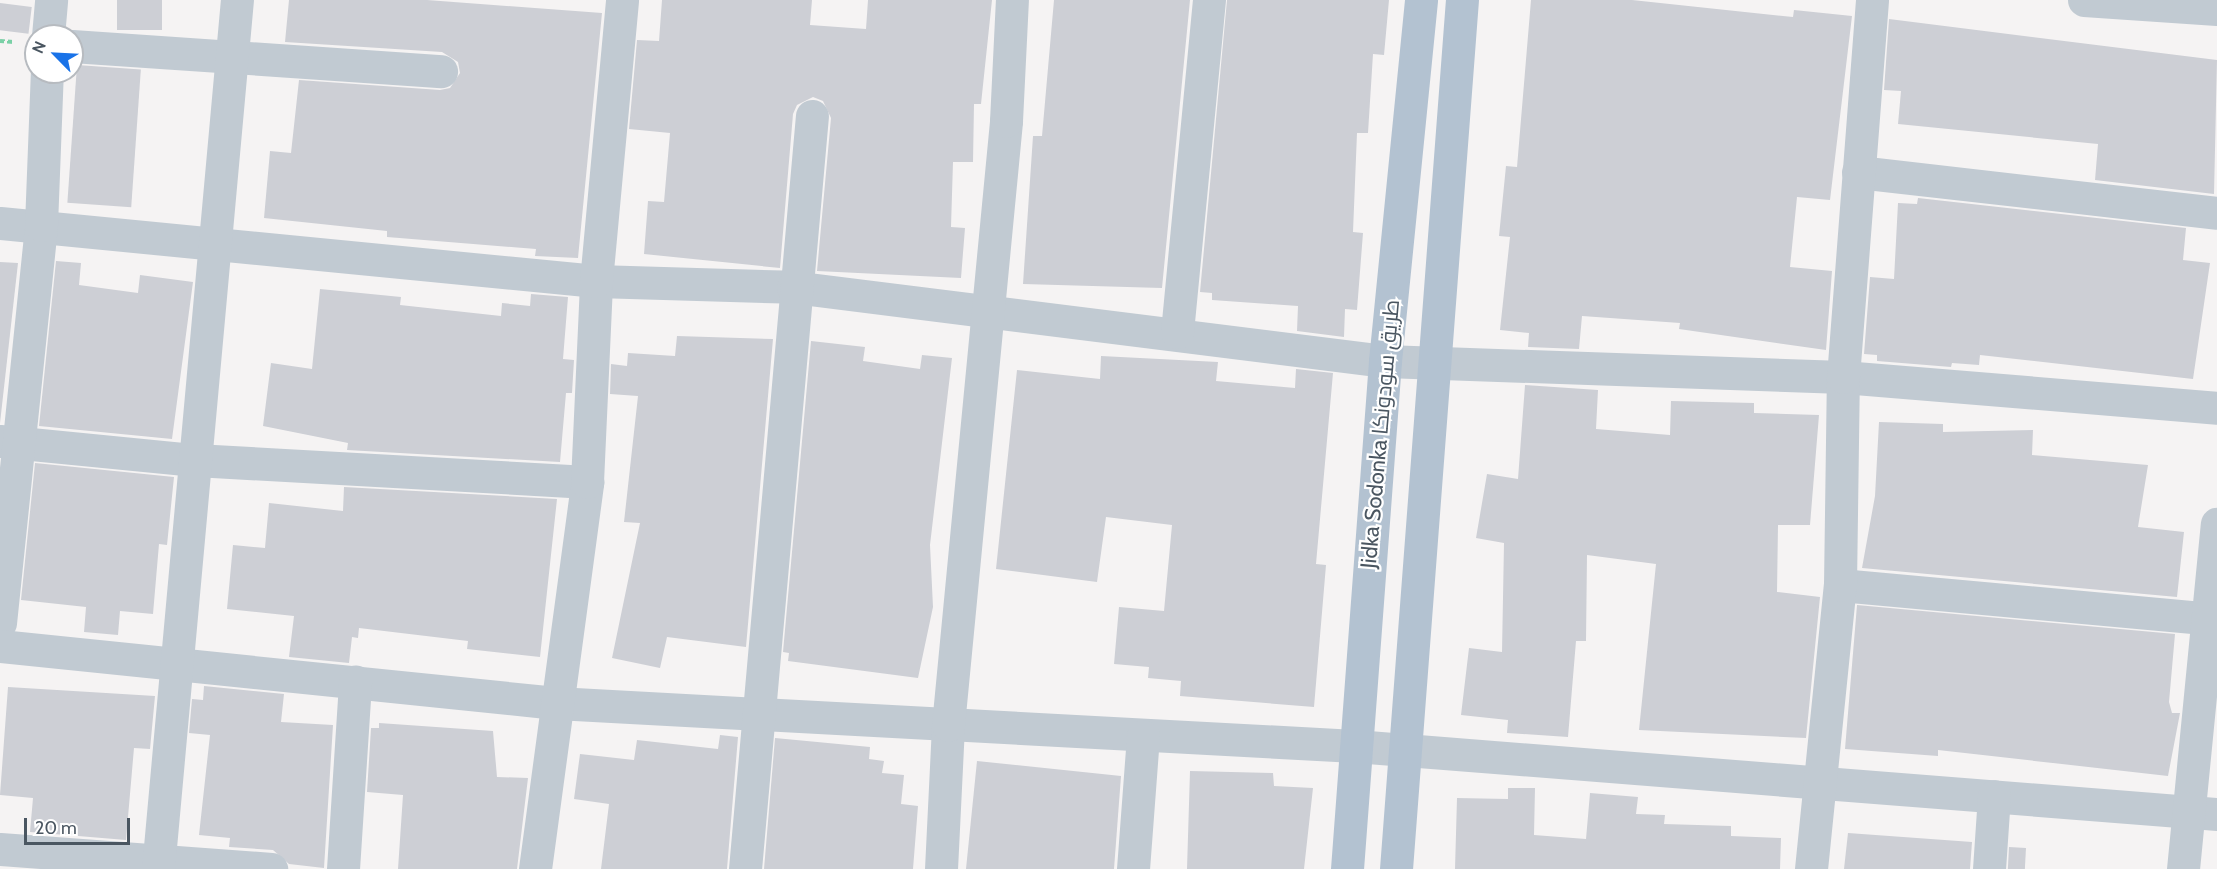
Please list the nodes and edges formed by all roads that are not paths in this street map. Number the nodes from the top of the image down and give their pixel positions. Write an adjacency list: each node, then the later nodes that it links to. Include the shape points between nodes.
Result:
1 (51, 0): 11 (street)
2 (237, 0): 13 (street)
3 (622, 0): 22 (street)
4 (1012, 0): 24 (street, via 1006,121)
5 (1209, 0): 25 (street)
6 (1421, 0): 26 (main road, Jidka Sodonka طريق سودونكا)
7 (1462, 0): 27 (main road, Jidka Sodonka طريق سودونكا)
8 (1872, 0): 17 (street)
9 (2084, 0): 10 (street)
10 (2217, 9)
11 (49, 24)
12 (84, 47): 13 (street)
13 (233, 54): 14 (street); 21 (street)
14 (441, 71)
15 (47, 84): 20 (street)
16 (812, 116): 23 (street)
17 (1858, 172): 18 (street); 28 (street)
18 (2217, 213)
19 (0, 223): 20 (street)
20 (41, 225): 21 (street); 30 (street)
21 (213, 244): 22 (street); 31 (street)
22 (596, 280): 23 (street); 32 (street)
23 (793, 286): 24 (street); 41 (street)
24 (984, 314): 25 (street); 42 (street)
25 (1177, 332): 26 (street)
26 (1385, 361): 27 (street); 44 (main road, Jidka Sodonka طريق سودونكا)
27 (1432, 363): 28 (street); 45 (main road, Jidka Sodonka طريق سودونكا)
28 (1844, 377): 29 (street); 34 (street)
29 (2217, 408)
30 (10, 442): 31 (street); 36 (street)
31 (195, 460): 32 (street); 38 (street)
32 (587, 482): 40 (street)
33 (2217, 524): 35 (street)
34 (1840, 585): 35 (street); 46 (street)
35 (2213, 619): 48 (street)
36 (0, 622)
37 (0, 646): 38 (street)
38 (179, 661): 39 (street); 50 (street)
39 (355, 681): 40 (street); 52 (street)
40 (556, 703): 41 (street); 53 (street)
41 (763, 715): 42 (street); 54 (street)
42 (948, 724): 43 (street); 55 (street)
43 (1143, 736): 44 (street); 56 (street)
44 (1355, 746): 45 (street); 57 (main road, Jidka Sodonka طريق سودونكا)
45 (1404, 750): 46 (street); 58 (main road, Jidka Sodonka طريق سودونكا)
46 (1824, 785): 47 (street); 59 (street)
47 (1994, 796): 48 (street); 60 (street)
48 (2203, 813): 61 (street)
49 (0, 849): 50 (street)
50 (159, 864): 51 (street)
51 (271, 869)
52 (343, 869)
53 (535, 869)
54 (745, 869)
55 (941, 869)
56 (1133, 869)
57 (1347, 869)
58 (1396, 869)
59 (1811, 869)
60 (1989, 869)
61 (2183, 869)

